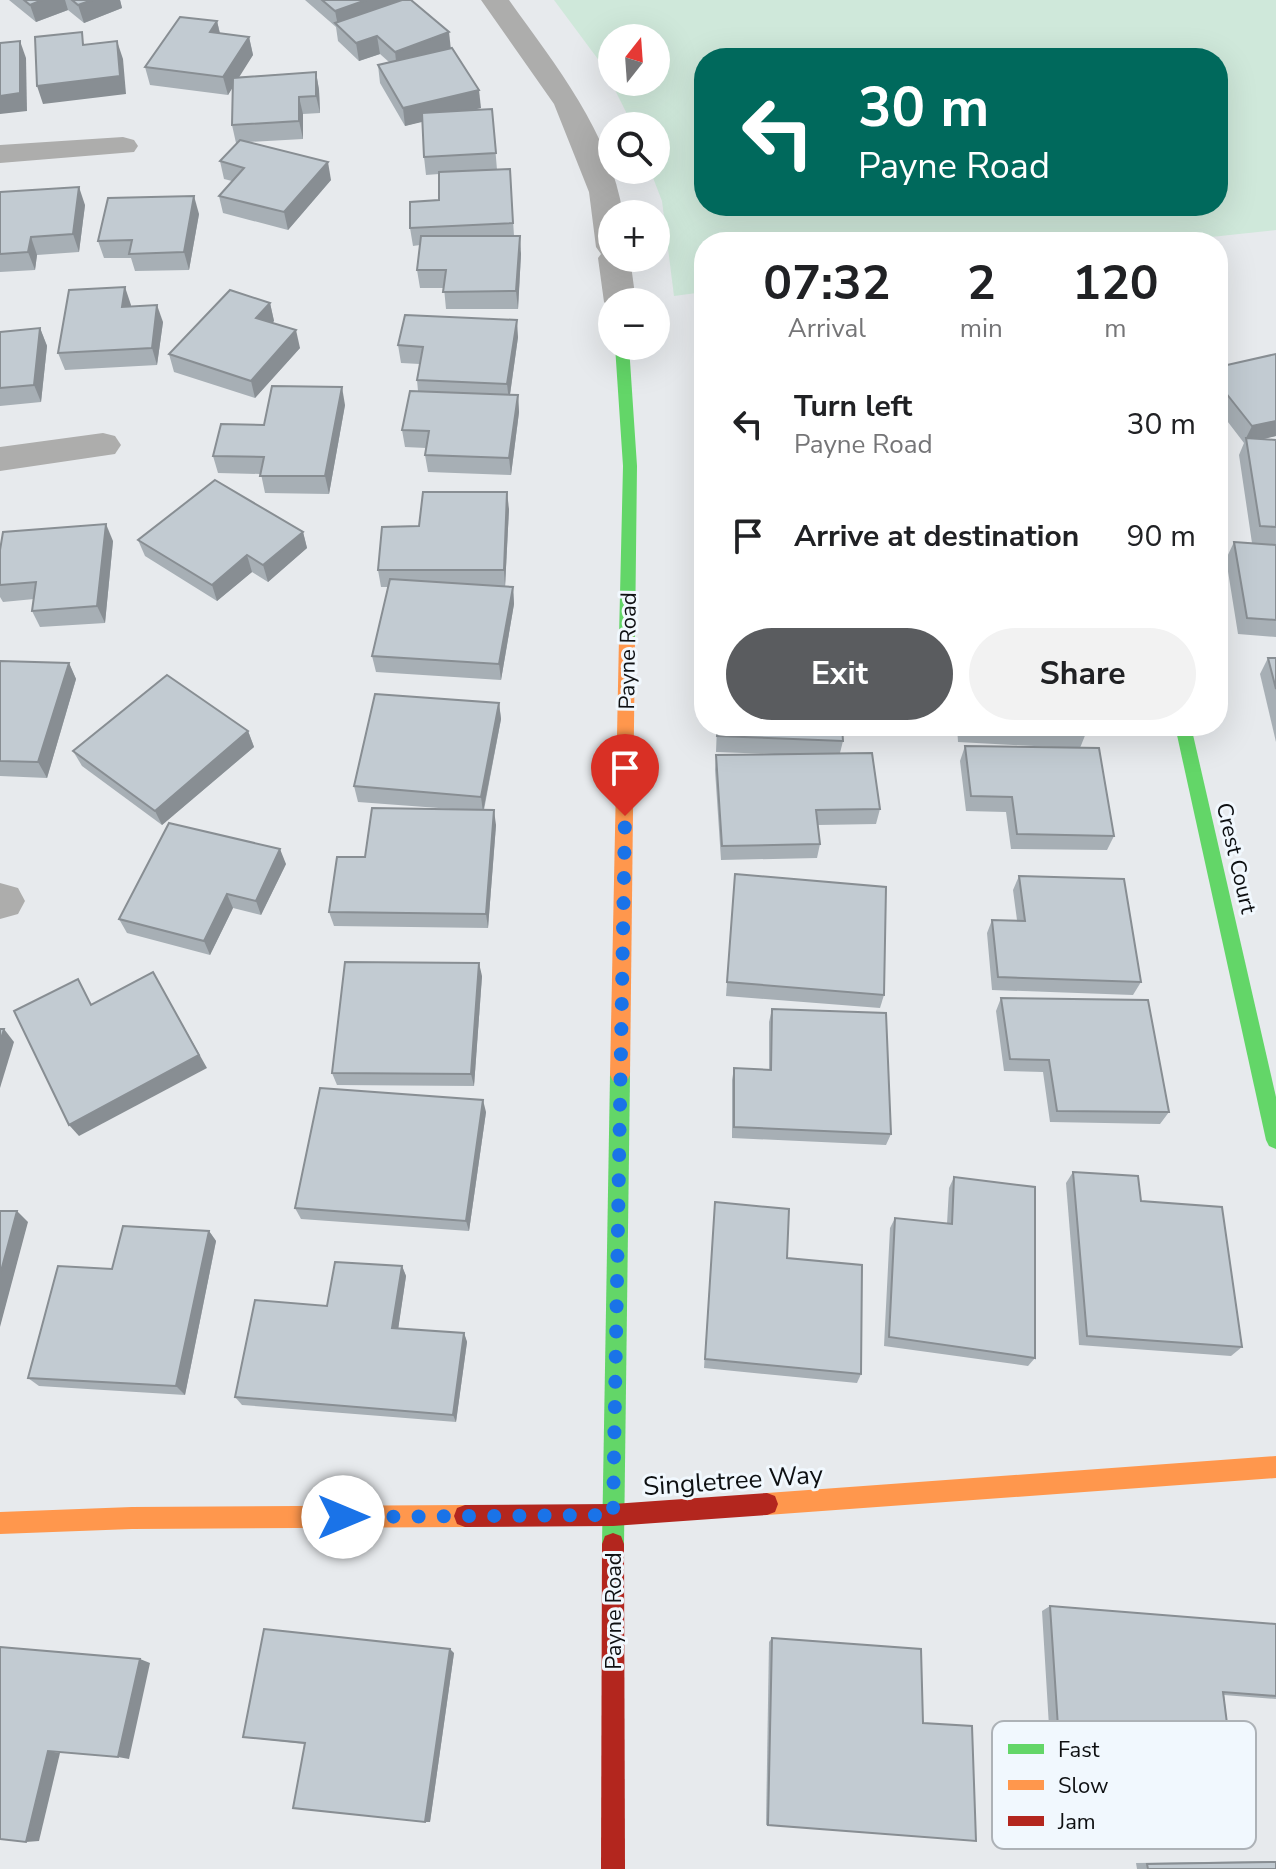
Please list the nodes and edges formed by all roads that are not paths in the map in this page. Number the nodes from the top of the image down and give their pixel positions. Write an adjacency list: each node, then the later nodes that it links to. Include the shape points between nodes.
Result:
1 (495, 0): 4 (street, via 569,104)
2 (123, 146): 3 (street)
3 (0, 154)
4 (605, 200)
5 (623, 360): 11 (street, Payne Road, via 630,466)
6 (103, 445): 7 (street)
7 (0, 459)
8 (1185, 736): 9 (street, Crest Court)
9 (1276, 1140)
10 (1276, 1467): 11 (street, Singletree Way)
11 (613, 1515): 12 (street, Singletree Way); 13 (street, Payne Road)
12 (0, 1523)
13 (613, 1869)

